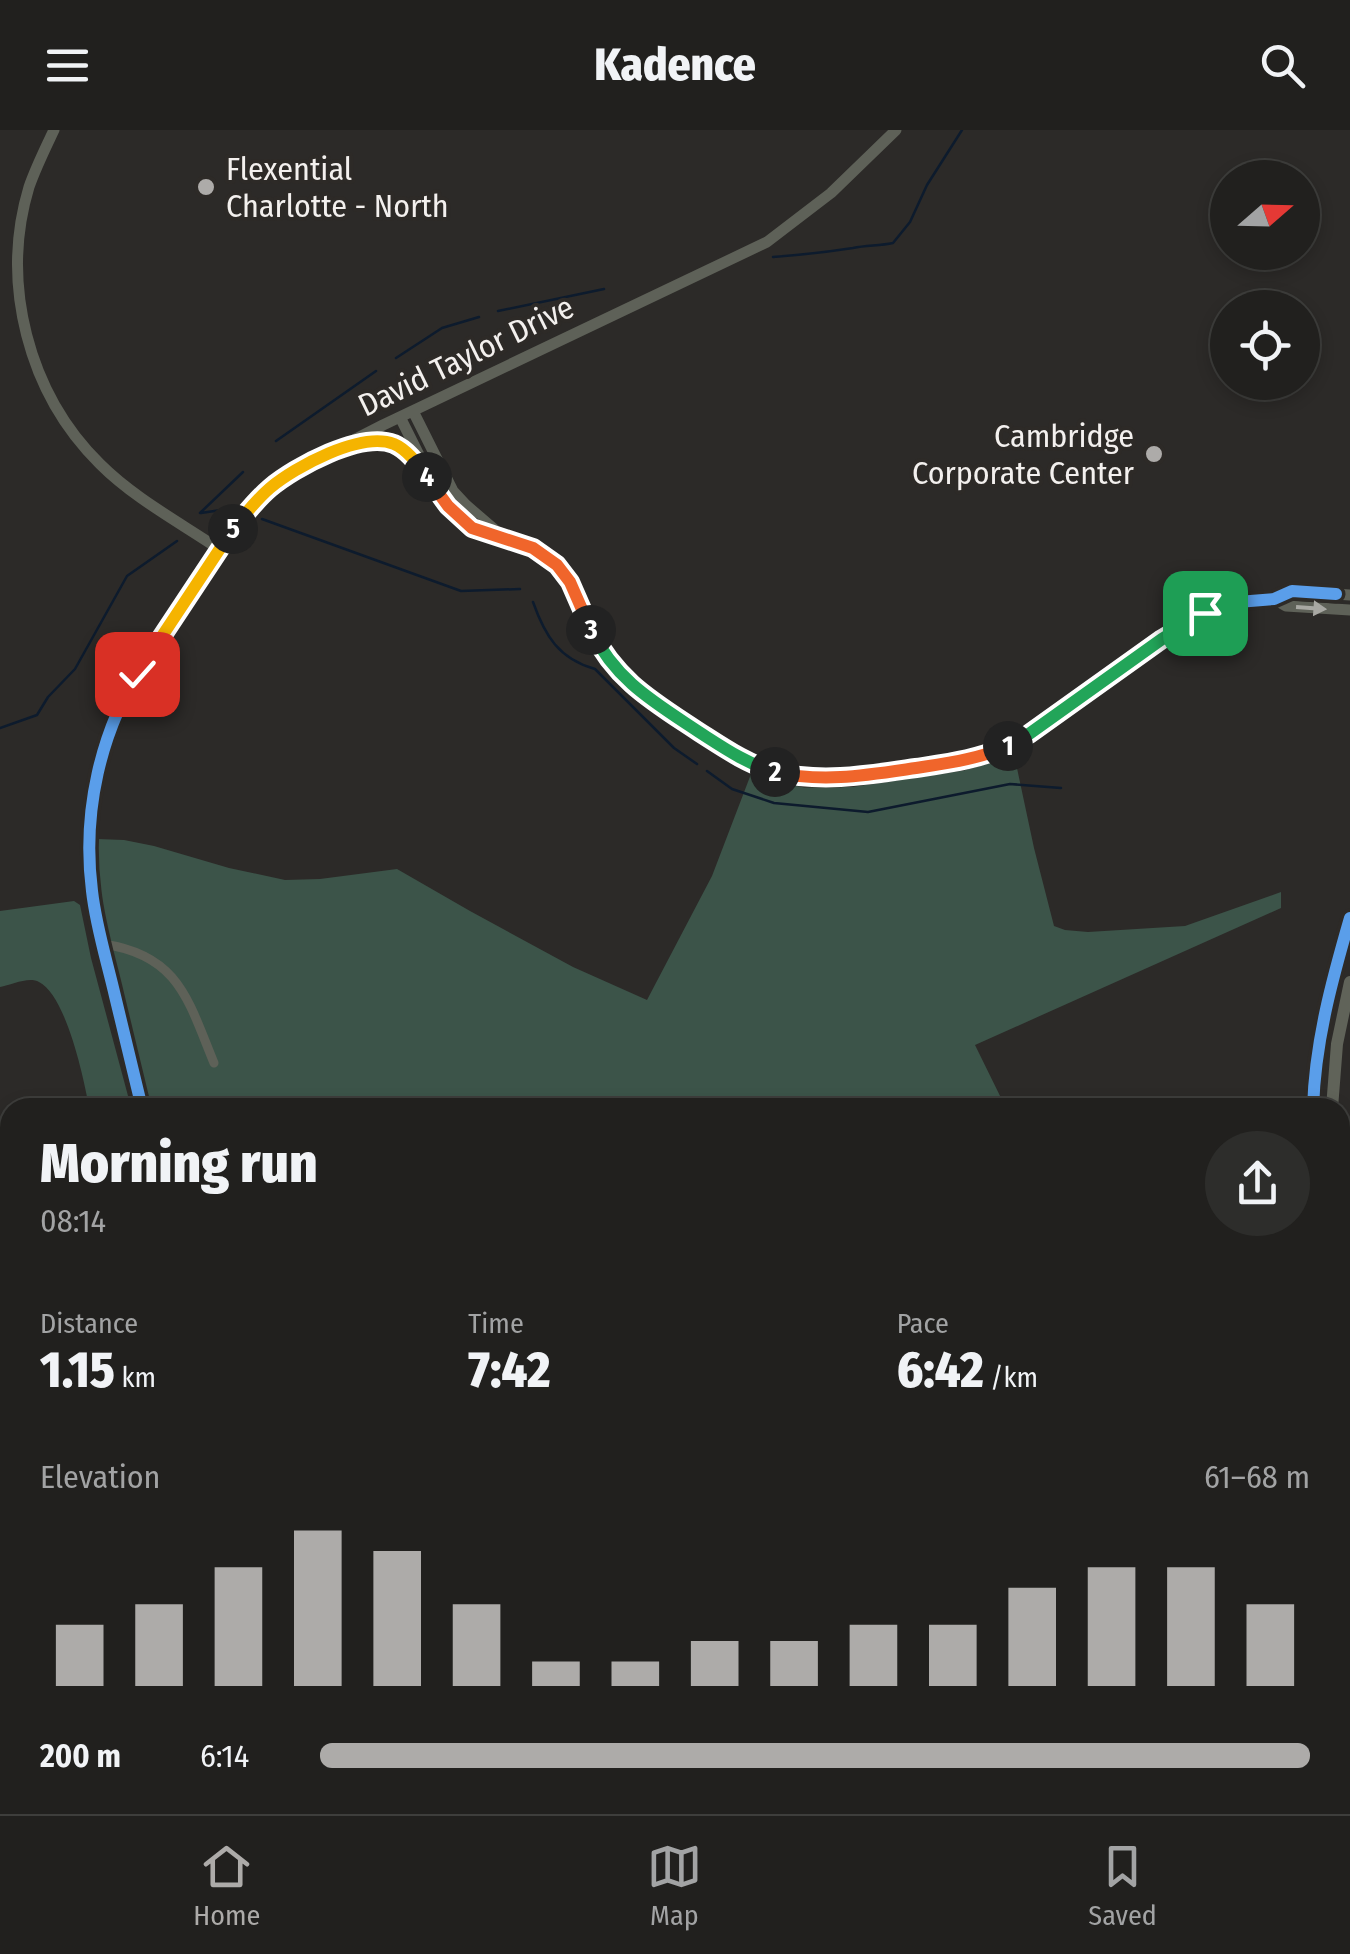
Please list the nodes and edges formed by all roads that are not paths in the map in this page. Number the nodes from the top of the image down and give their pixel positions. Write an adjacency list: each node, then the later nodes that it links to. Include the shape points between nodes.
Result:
1 (54, 130): 8 (street, via 28,189 19,234 20,306 37,369 66,424 100,464)
2 (896, 130): 3 (street, David Taylor Drive, via 767,242)
3 (413, 412): 4 (street, David Taylor Drive); 7 (street, via 453,490)
4 (400, 417): 5 (street, David Taylor Drive); 6 (street)
5 (330, 454): 6 (street, via 390,443 410,455); 8 (street, David Taylor Drive, via 267,490)
6 (434, 485): 7 (street, via 466,524)
7 (502, 536): 10 (street, via 540,550 562,570 600,647 634,688 744,760 806,778 869,775 992,753 1185,624 1227,605)
8 (219, 549): 13 (street, David Taylor Drive, via 137,674 104,748 90,844)
9 (1350, 595): 10 (street, via 1292,591)
10 (1274, 599): 11 (street, one-way to 11, via 1286,606)
11 (1350, 610)
12 (1350, 918): 17 (main road, via 1319,1038)
13 (102, 944): 15 (street, via 141,953 164,969 187,999); 16 (street, David Taylor Drive)
14 (1350, 982): 18 (main road)
15 (214, 1063)
16 (140, 1098)
17 (1313, 1098)
18 (1333, 1098)

